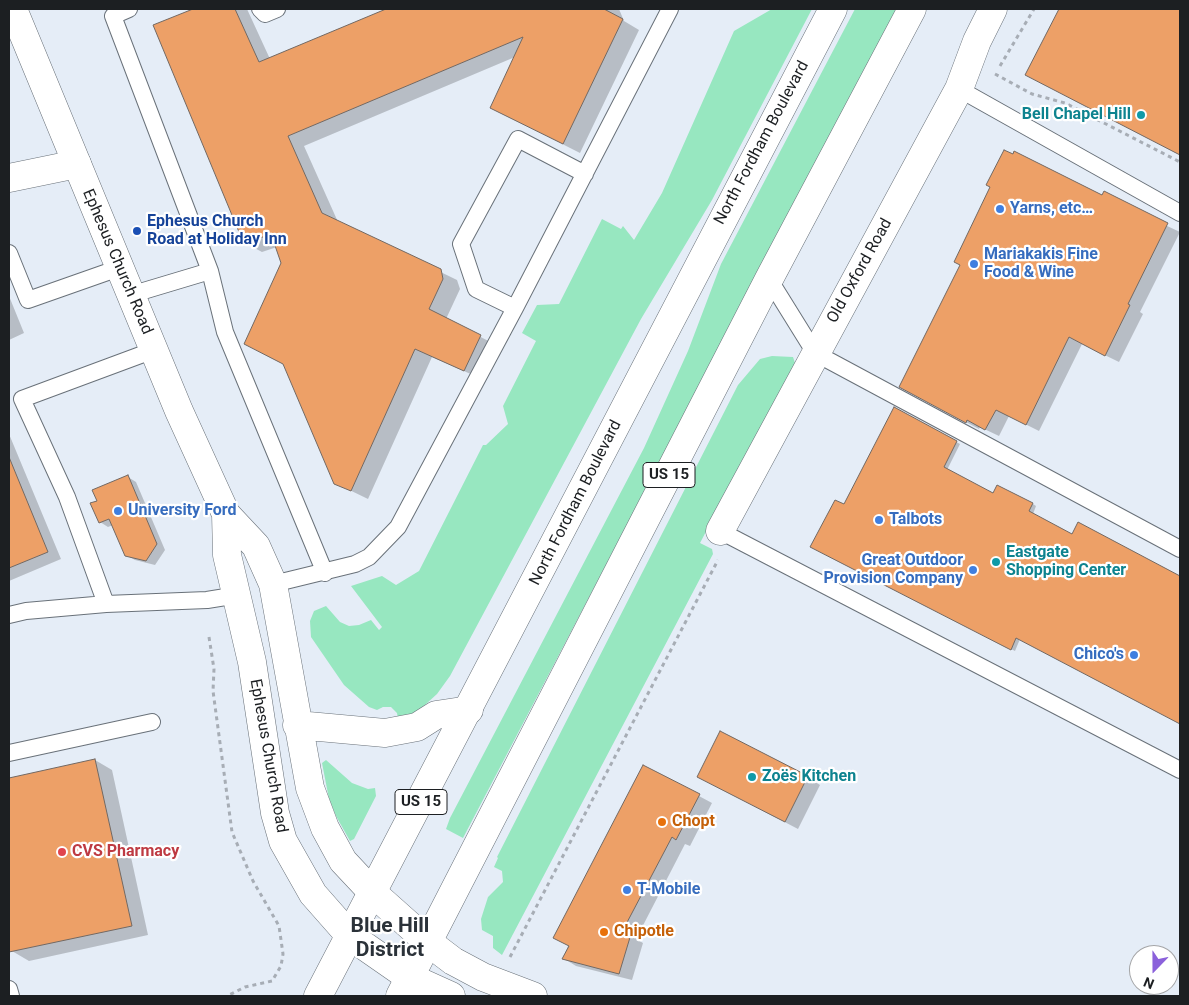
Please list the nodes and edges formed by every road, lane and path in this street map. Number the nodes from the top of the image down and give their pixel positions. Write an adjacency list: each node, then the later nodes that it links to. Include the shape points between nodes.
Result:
1 (129, 9): 20 (lane, via 113,16)
2 (260, 9): 3 (lane, via 265,14)
3 (277, 9)
4 (670, 9): 15 (lane)
5 (833, 9): 36 (main road, North Fordham Boulevard / US 15)
6 (912, 9): 21 (main road, US 15)
7 (994, 9): 12 (main road, Old Oxford Road, via 977,41)
8 (1034, 9): 10 (path)
9 (12, 12): 14 (main road, Ephesus Church Road)
10 (995, 74): 11 (path); 13 (path, via 1032,94 1065,103)
11 (991, 81)
12 (959, 89): 17 (lane); 25 (main road, Old Oxford Road)
13 (1180, 162)
14 (76, 164): 16 (main road); 19 (main road, Ephesus Church Road)
15 (585, 174): 23 (lane); 23 (lane, via 518,140 461,244 476,290)
16 (9, 178)
17 (1180, 213)
18 (9, 253): 19 (lane, via 28,300)
19 (119, 268): 22 (main road, Ephesus Church Road)
20 (210, 271): 22 (lane); 30 (lane, via 225,332)
21 (770, 279): 25 (lane); 43 (main road, US 15)
22 (130, 295): 24 (main road, Ephesus Church Road)
23 (515, 308): 30 (lane, via 398,527 370,557)
24 (154, 350): 26 (lane); 27 (main road, Ephesus Church Road)
25 (815, 353): 28 (main road, Old Oxford Road); 29 (lane)
26 (16, 402): 33 (lane, via 67,497)
27 (226, 514): 31 (main road, Ephesus Church Road, via 256,546); 32 (main road, Ephesus Church Road, via 228,555)
28 (720, 531): 40 (lane); 44 (path, via 720,555)
29 (1180, 549)
30 (325, 573): 31 (lane)
31 (273, 584): 38 (main road, Ephesus Church Road)
32 (238, 595): 33 (lane, via 207,600); 42 (main road, Ephesus Church Road, via 275,813 283,841 313,894)
33 (106, 604): 34 (lane)
34 (9, 615)
35 (209, 636): 48 (path, via 232,832 253,881 279,926 283,954 281,966 272,981 245,987)
36 (469, 710): 38 (main road, via 436,715 417,728 400,732 344,731); 41 (main road, North Fordham Boulevard / US 15)
37 (152, 722): 39 (lane)
38 (297, 725): 41 (main road, Ephesus Church Road, via 310,788 325,828 343,861)
39 (9, 753)
40 (1180, 770)
41 (373, 893): 42 (main road, North Fordham Boulevard / US 15); 43 (main road, Ephesus Church Road)
42 (350, 936): 45 (main road, Ephesus Church Road); 49 (main road, North Fordham Boulevard / US 15)
43 (428, 942): 44 (main road, Ephesus Church Road, via 453,961); 45 (main road, US 15)
44 (497, 982): 51 (main road, Ephesus Church Road)
45 (404, 987): 50 (main road, Ephesus Church Road)
46 (9, 989): 47 (lane)
47 (10, 996)
48 (227, 996)
49 (318, 996)
50 (451, 996)
51 (533, 996)

